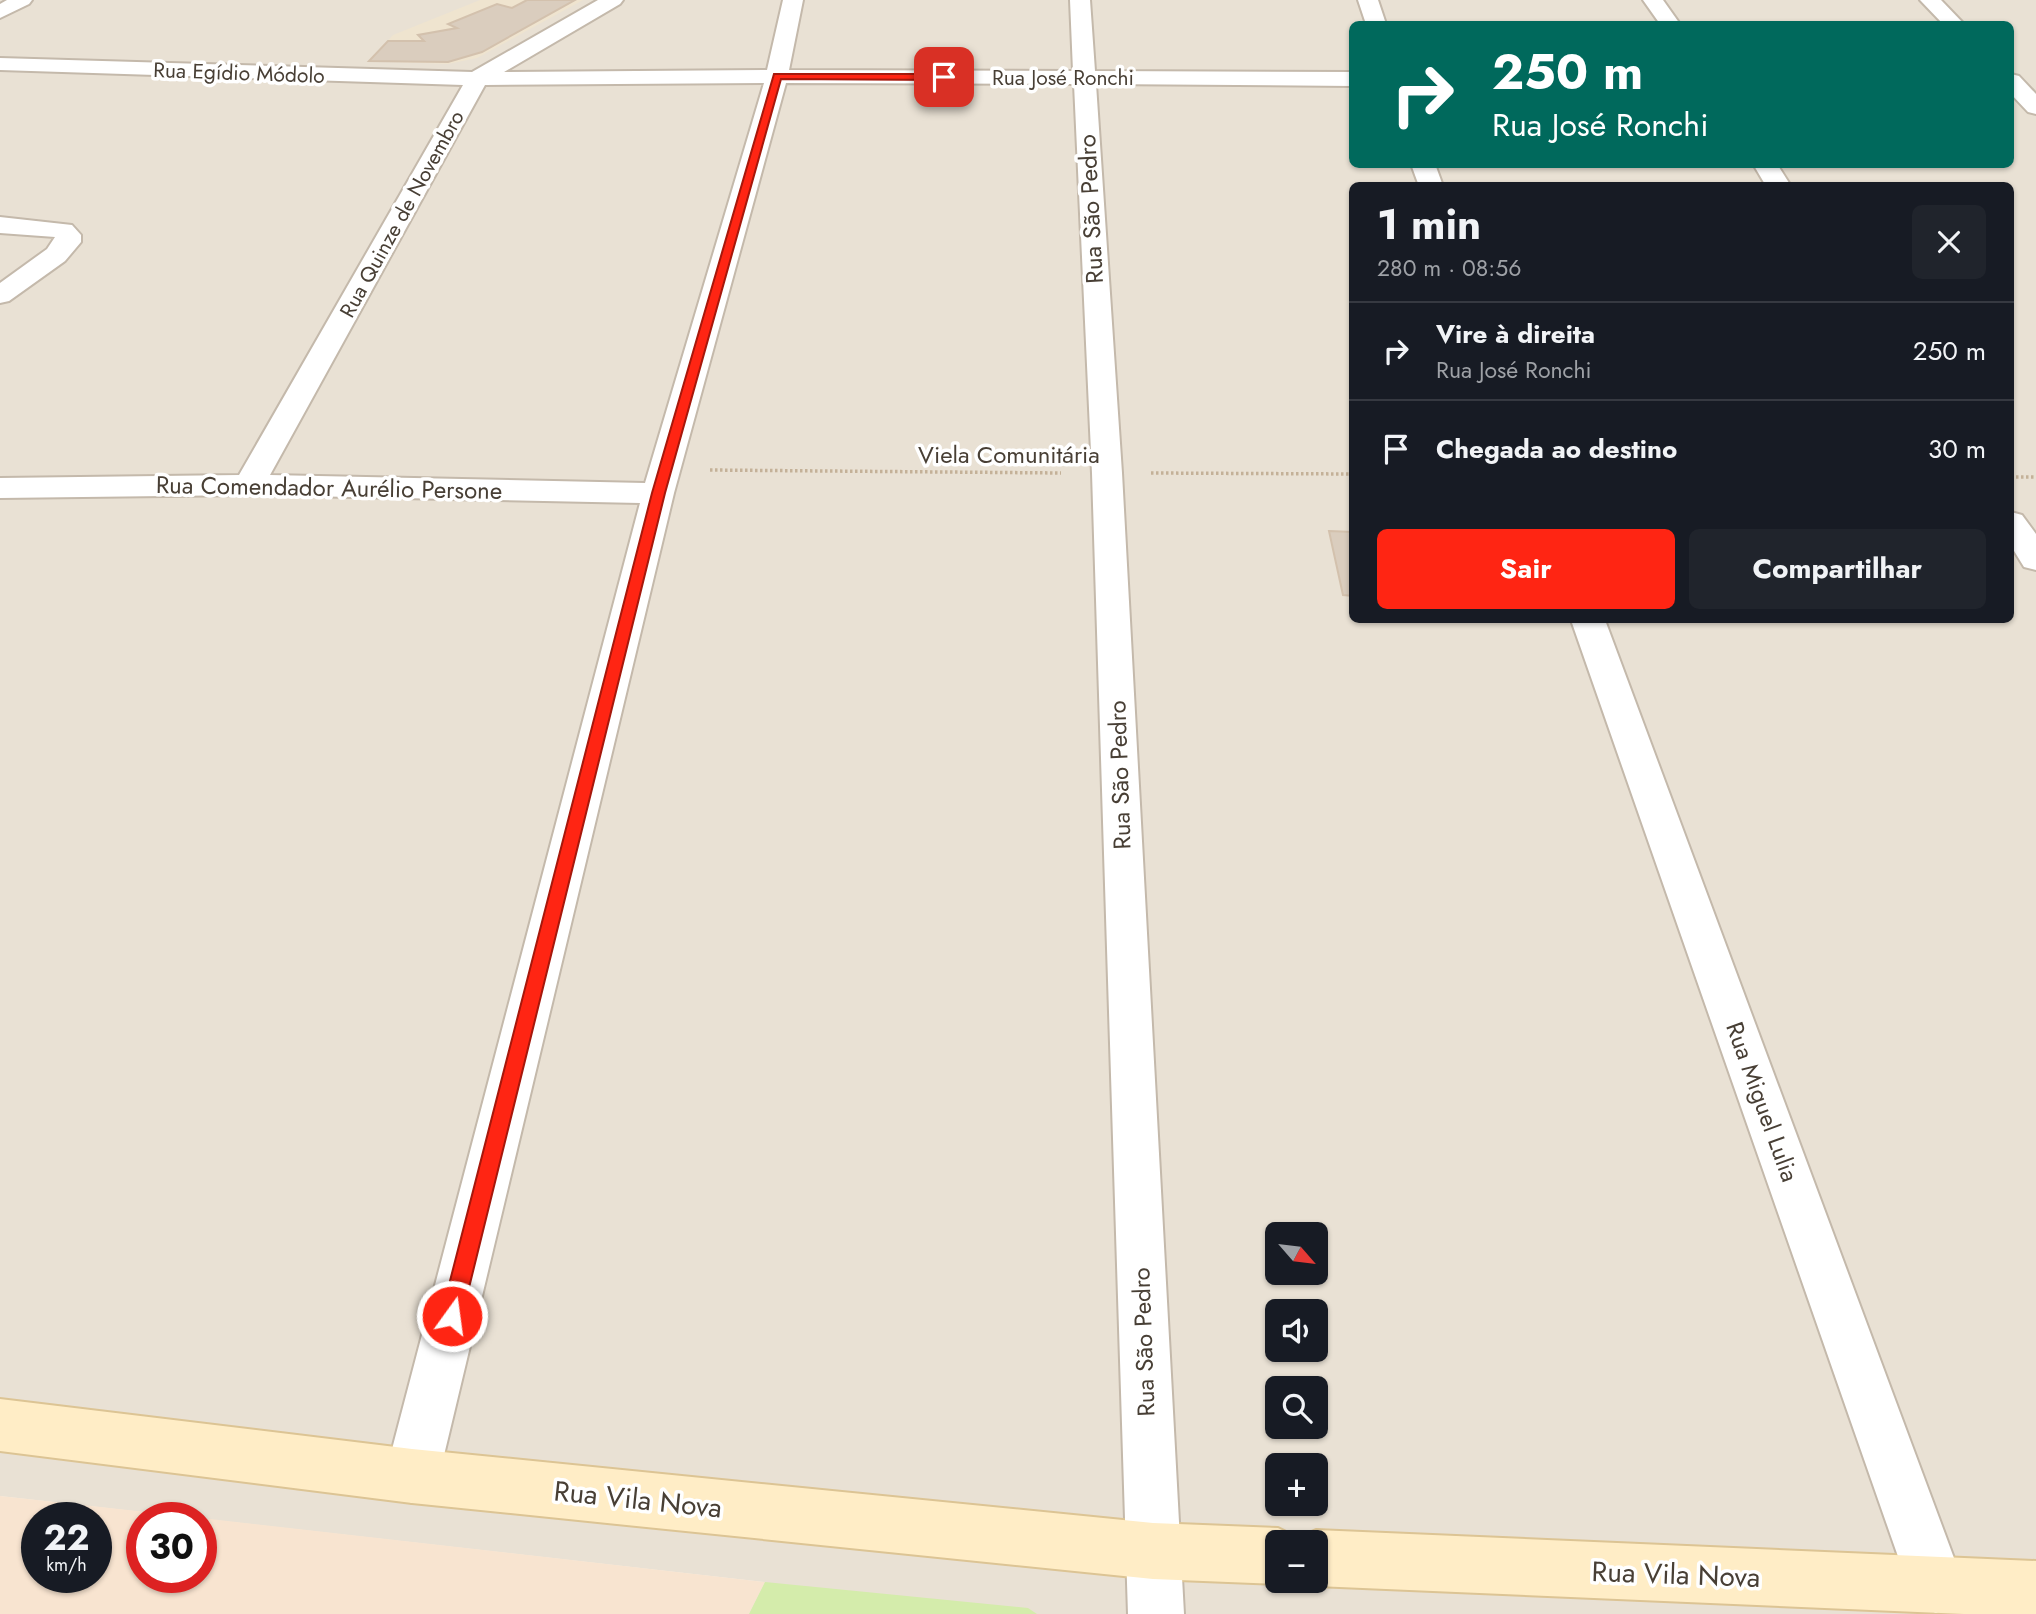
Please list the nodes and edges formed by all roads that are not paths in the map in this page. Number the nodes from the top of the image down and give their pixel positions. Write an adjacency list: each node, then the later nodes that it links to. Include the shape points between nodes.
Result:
1 (22, 0): 8 (street)
2 (613, 0): 14 (street)
3 (793, 0): 13 (street)
4 (1080, 0): 15 (street, Rua São Pedro)
5 (1368, 0): 9 (street)
6 (1653, 0): 10 (street)
7 (1930, 0): 11 (street)
8 (0, 12)
9 (1375, 21)
10 (1668, 21)
11 (1951, 21)
12 (0, 64): 14 (street, Rua Egídio Módolo)
13 (777, 76): 14 (street, Rua José Ronchi); 15 (street, Rua José Ronchi); 23 (street)
14 (479, 77): 24 (street, Rua Quinze de Novembro)
15 (1083, 78): 16 (street, Rua José Ronchi); 31 (street, Rua São Pedro, via 1107,473)
16 (1349, 79)
17 (2014, 81): 18 (street)
18 (2036, 81)
19 (2014, 84): 20 (street)
20 (2036, 107)
21 (0, 225): 22 (street, via 47,227 68,235 56,256)
22 (0, 295)
23 (662, 481): 24 (street, Rua Comendador Aurélio Persone); 30 (street)
24 (249, 485): 25 (street, Rua Comendador Aurélio Persone)
25 (0, 488)
26 (2014, 526): 27 (street)
27 (2036, 559)
28 (1589, 623): 34 (street, Rua Miguel Lulia)
29 (0, 1425): 30 (street, Rua Vila Nova)
30 (412, 1476): 31 (street, Rua Vila Nova)
31 (1153, 1551): 32 (street, Rua Vila Nova); 36 (street, Rua São Pedro)
32 (1265, 1555)
33 (1328, 1559): 34 (street, Rua Vila Nova)
34 (1936, 1585): 35 (street, Rua Vila Nova)
35 (2036, 1589)
36 (1156, 1614)

